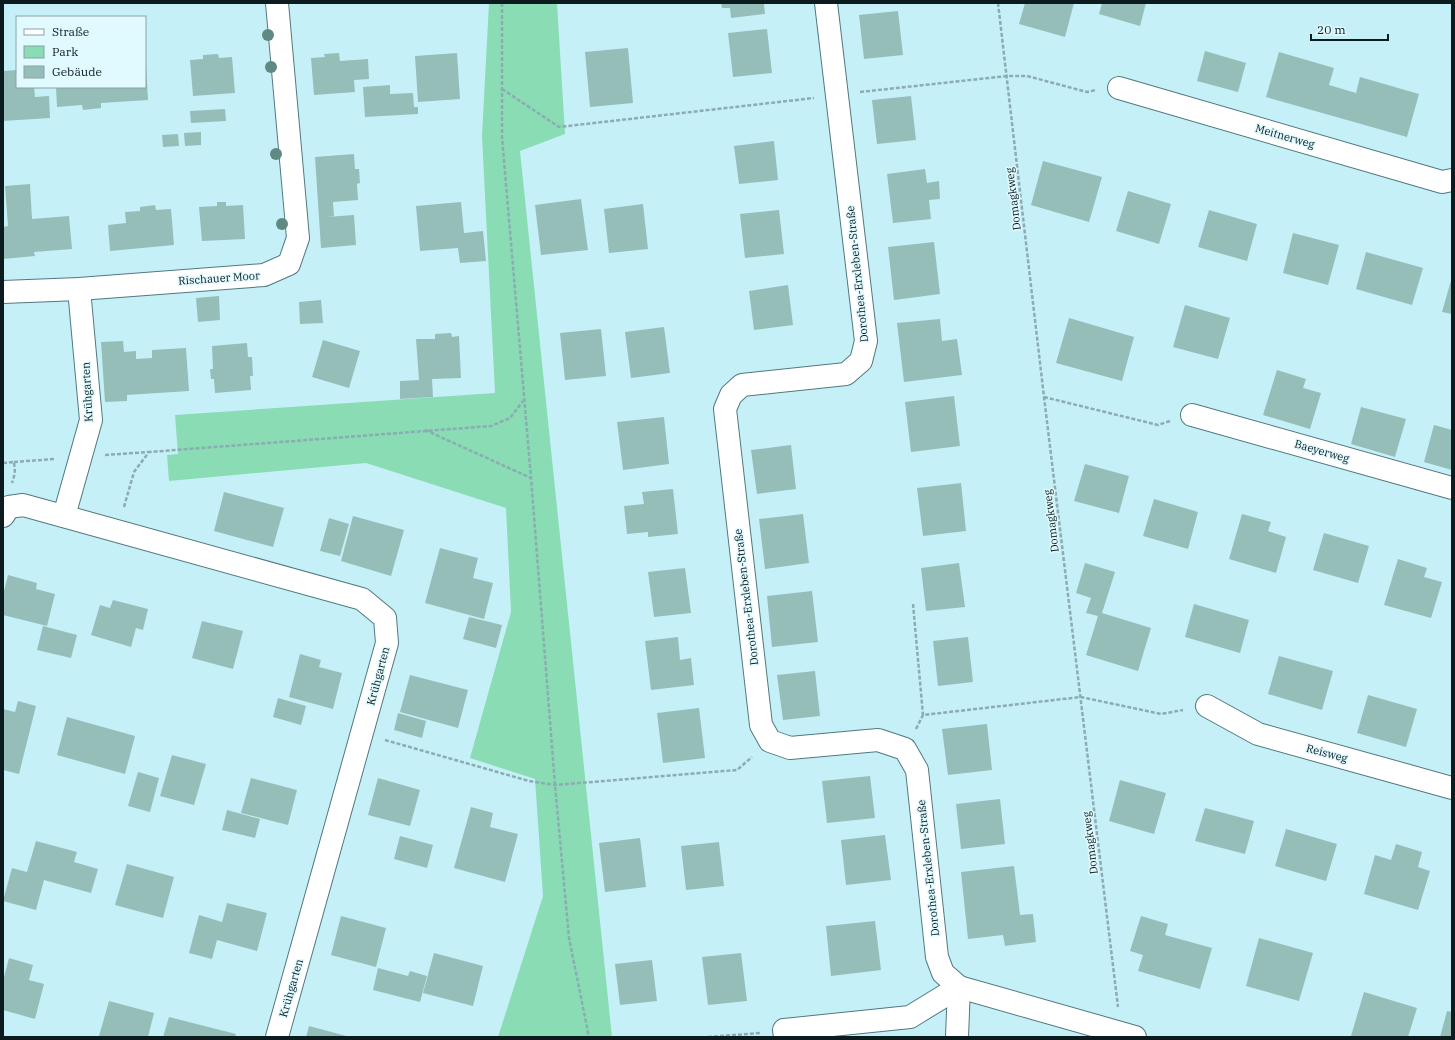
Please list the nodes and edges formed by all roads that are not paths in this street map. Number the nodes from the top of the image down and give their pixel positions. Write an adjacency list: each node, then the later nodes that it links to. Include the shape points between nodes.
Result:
1 (277, 3): 5 (street, Rischauer Moor, via 298,238 289,264 264,275)
2 (826, 3): 13 (street, Dorothea-Erxleben-Straße, via 866,341 861,361 846,374 742,385 731,395 725,409 761,725 770,741 790,748 878,740 905,749 917,770 937,957 944,973)
3 (1119, 88): 4 (street, Meitnerweg, via 1442,182)
4 (1452, 180)
5 (79, 288): 6 (street, Rischauer Moor); 10 (street, Krühgarten, via 91,420)
6 (3, 292)
7 (1192, 415): 8 (street, Baeyerweg)
8 (1452, 488)
9 (3, 516): 10 (street, Krühgarten, via 9,507 23,504)
10 (64, 516): 16 (street, Krühgarten, via 362,599 385,618 387,643)
11 (1208, 706): 12 (street, Reisweg, via 1258,734)
12 (1452, 788)
13 (959, 986): 14 (street, via 910,1017); 15 (street, Dorothea-Erxleben-Straße); 17 (street)
14 (785, 1034)
15 (1128, 1035)
16 (277, 1037)
17 (957, 1037)

